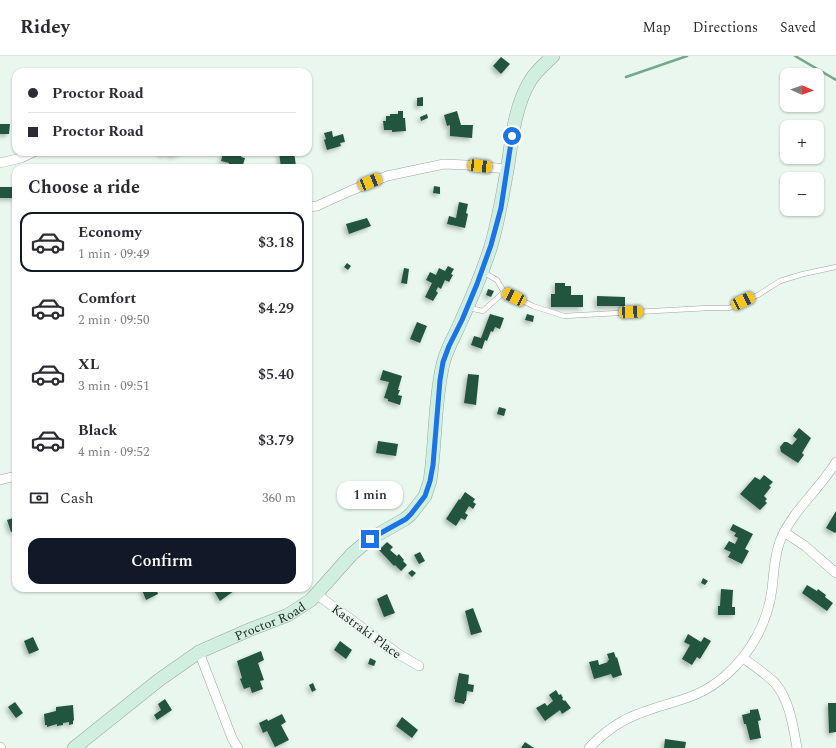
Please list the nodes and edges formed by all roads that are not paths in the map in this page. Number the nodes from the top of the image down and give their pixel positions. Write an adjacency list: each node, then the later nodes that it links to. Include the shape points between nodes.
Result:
1 (553, 56): 4 (main road, Proctor Road, via 530,81 524,94 516,118)
2 (25, 156): 3 (street)
3 (0, 163)
4 (507, 169): 5 (street, via 444,164 386,176); 7 (main road, Proctor Road, via 501,208)
5 (312, 207)
6 (836, 267): 8 (lane, via 780,281 729,308 564,316 533,306)
7 (482, 271): 8 (lane, via 497,280); 9 (main road, Proctor Road)
8 (504, 292): 9 (lane, via 483,311)
9 (467, 308): 15 (main road, Proctor Road, via 443,362 433,465 425,496 406,519 370,539 352,554)
10 (836, 462): 13 (street)
11 (12, 477): 12 (street)
12 (0, 480)
13 (784, 532): 14 (street); 17 (street, via 775,559 768,610 757,636)
14 (836, 572)
15 (316, 594): 16 (main road, Proctor Road, via 288,615); 18 (street, Kastraki Place)
16 (199, 652): 19 (main road, Proctor Road, via 159,680); 20 (street)
17 (743, 658): 21 (street, via 707,689 680,701 631,716 609,730); 22 (street, via 766,675 781,692 791,715)
18 (419, 666)
19 (74, 748)
20 (238, 748)
21 (589, 748)
22 (798, 748)

